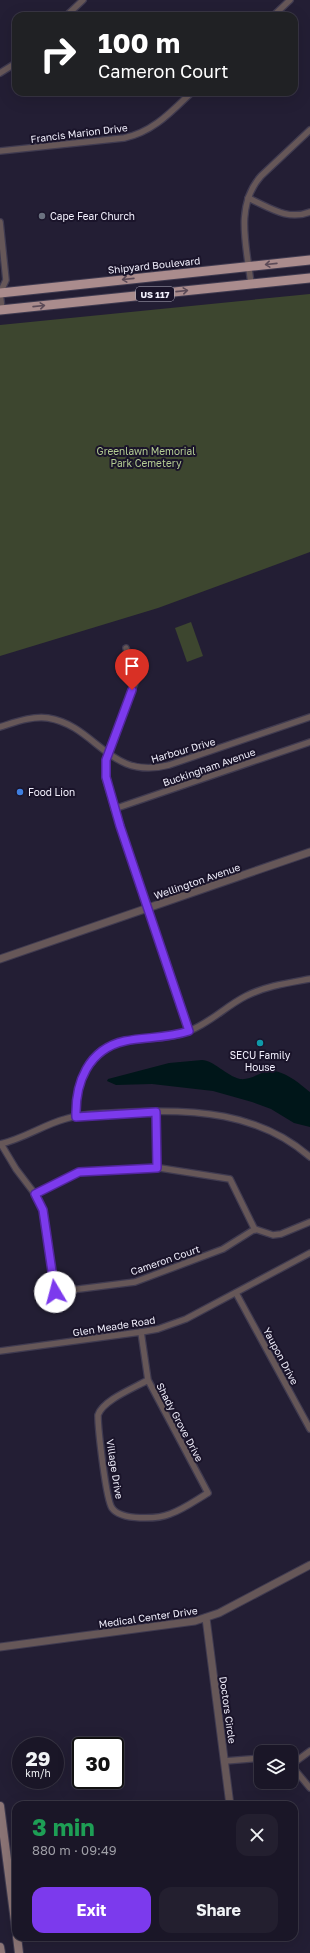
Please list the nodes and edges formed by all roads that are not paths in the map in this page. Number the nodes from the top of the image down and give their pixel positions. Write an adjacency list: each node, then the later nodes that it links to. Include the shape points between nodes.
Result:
1 (83, 0): 3 (street)
2 (290, 0): 4 (street)
3 (70, 12)
4 (277, 12)
5 (12, 66): 6 (street)
6 (0, 73)
7 (188, 96): 9 (street, Francis Marion Drive, via 154,126 136,136)
8 (310, 130): 10 (street, via 261,176)
9 (0, 151)
10 (248, 198): 11 (street, via 287,215 296,216); 14 (street, via 244,218)
11 (310, 212)
12 (0, 222): 17 (street, via 6,280)
13 (310, 260): 14 (main road, Shipyard Boulevard / US 117, one-way to 14)
14 (249, 266): 16 (street); 17 (main road, Shipyard Boulevard / US 117, one-way to 17)
15 (310, 278): 16 (main road, US 117)
16 (252, 284): 18 (main road, US 117, one-way to 16)
17 (0, 292): 18 (street)
18 (1, 310)
19 (126, 648): 23 (street, via 136,680)
20 (310, 717): 23 (street, Harbour Drive, via 156,768 137,768)
21 (0, 727): 23 (street, Harbour Drive, via 33,718 58,721 72,727)
22 (310, 742): 24 (street, Buckingham Avenue)
23 (108, 753): 24 (street, via 106,777)
24 (114, 810): 26 (street)
25 (310, 852): 26 (street, Wellington Avenue)
26 (147, 908): 27 (street, Wellington Avenue); 29 (street)
27 (0, 959)
28 (310, 978): 29 (street, via 246,996)
29 (189, 1031): 31 (street, via 125,1041 100,1052 88,1064 80,1080)
30 (156, 1112): 31 (street); 33 (street, via 211,1114 240,1120 278,1135); 34 (street)
31 (76, 1117): 32 (street, via 48,1124)
32 (0, 1144): 35 (street, Cameron Court)
33 (310, 1157)
34 (157, 1168): 35 (street, via 79,1172); 37 (street, via 230,1179)
35 (35, 1194): 37 (street, Cameron Court, via 43,1210 55,1292 135,1282 223,1248)
36 (310, 1222): 37 (street, via 281,1234 273,1235)
37 (255, 1230)
38 (310, 1253): 39 (street, Glen Meade Road)
39 (236, 1293): 40 (street, Glen Meade Road, via 186,1319); 43 (street, Yaupon Drive)
40 (141, 1332): 41 (street, Glen Meade Road); 42 (street, Shady Grove Drive)
41 (0, 1351)
42 (148, 1380): 44 (street, Shady Grove Drive); 44 (street, Village Drive, via 108,1402 98,1415 107,1492 112,1508 125,1516 161,1516 175,1512)
43 (310, 1429)
44 (208, 1493)
45 (310, 1565): 46 (street, Medical Center Drive)
46 (206, 1618): 47 (street, Medical Center Drive); 50 (street, Doctors Circle)
47 (0, 1647)
48 (310, 1751): 51 (street, via 291,1765)
49 (254, 1759): 50 (street)
50 (225, 1761): 52 (street, Doctors Circle)
51 (310, 1788)
52 (230, 1801)
53 (0, 1806): 54 (main road)
54 (12, 1889)
55 (18, 1941): 58 (main road)
56 (0, 1947): 57 (main road)
57 (1, 1953)
58 (19, 1953)

